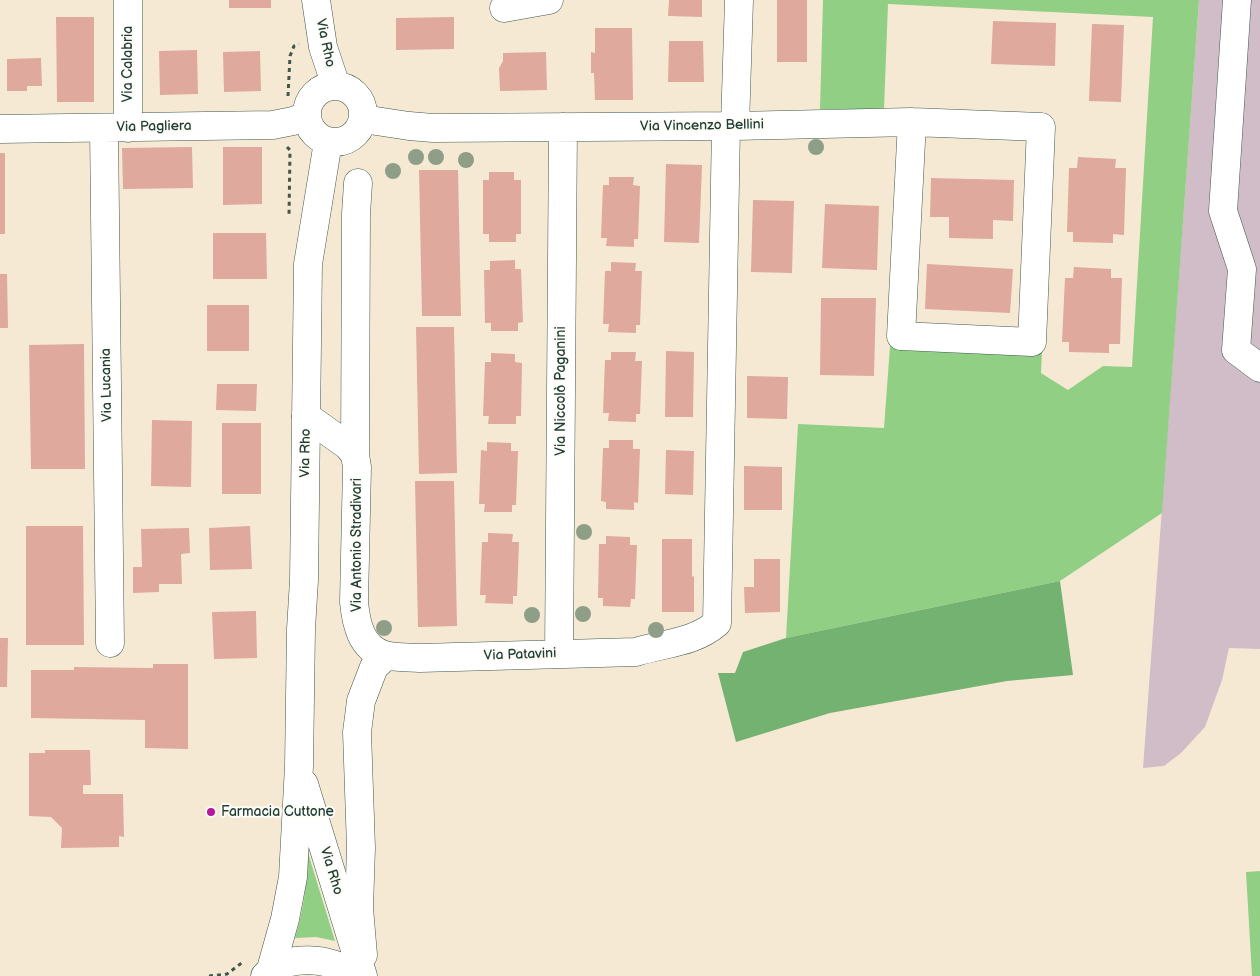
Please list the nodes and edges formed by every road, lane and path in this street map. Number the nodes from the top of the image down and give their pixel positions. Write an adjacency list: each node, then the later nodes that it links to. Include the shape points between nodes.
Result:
1 (128, 0): 13 (street, Via Calabria)
2 (316, 0): 7 (street, Via Rho, via 323,47)
3 (549, 0): 6 (street)
4 (739, 0): 11 (street)
5 (1238, 0): 17 (street, via 1223,211 1242,269 1236,350)
6 (504, 8)
7 (336, 86): 8 (street, via 314,95); 9 (street, via 354,93 360,100)
8 (306, 116): 13 (street, Via Pagliera, via 273,125); 15 (street, via 313,133)
9 (363, 119): 12 (street, Via Vincenzo Bellini, via 433,128); 15 (street, via 351,138)
10 (912, 122): 10 (street, Via Vincenzo Bellini, via 1041,127 1032,342 901,336); 11 (street, Via Vincenzo Bellini)
11 (731, 126): 12 (street, Via Vincenzo Bellini); 21 (street, Via Patavini, via 717,623 692,638 636,652)
12 (563, 127): 21 (street, Via Niccolò Paganini)
13 (116, 128): 14 (street, Via Pagliera); 20 (street, Via Lucania)
14 (0, 129)
15 (328, 142): 18 (street, Via Rho, via 308,264)
16 (358, 183): 19 (street, Via Antonio Stradivari)
17 (1260, 368)
18 (306, 416): 19 (street, via 348,446); 23 (street, Via Rho)
19 (355, 455): 22 (street, Via Antonio Stradivari, via 356,620 367,644)
20 (110, 643)
21 (559, 654): 22 (street, Via Patavini)
22 (386, 656): 26 (street, via 374,667 361,701 357,732 361,848 359,908)
23 (299, 766): 24 (street, Via Rho, via 293,877 285,919); 26 (street, Via Rho)
24 (268, 973): 25 (street, via 307,960 330,963)
25 (353, 976)
26 (364, 976)

